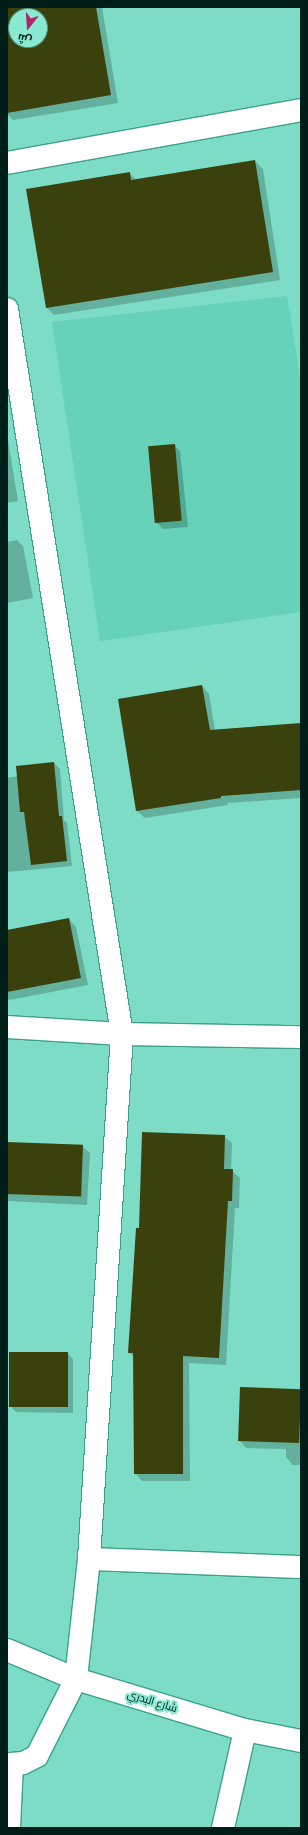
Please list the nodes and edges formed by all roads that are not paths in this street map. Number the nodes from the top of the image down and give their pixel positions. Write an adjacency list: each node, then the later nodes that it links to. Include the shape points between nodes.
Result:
1 (301, 110): 2 (street)
2 (7, 163)
3 (7, 309): 5 (street)
4 (7, 1027): 5 (street)
5 (122, 1034): 6 (street); 7 (street)
6 (301, 1037)
7 (89, 1559): 8 (street); 10 (street)
8 (301, 1567)
9 (7, 1650): 10 (street, شارع البدري)
10 (76, 1679): 11 (street, شارع البدري); 13 (street, via 37,1756 23,1764)
11 (245, 1730): 12 (street, شارع البدري); 15 (street)
12 (301, 1741)
13 (9, 1764): 14 (street)
14 (9, 1828)
15 (222, 1828)

